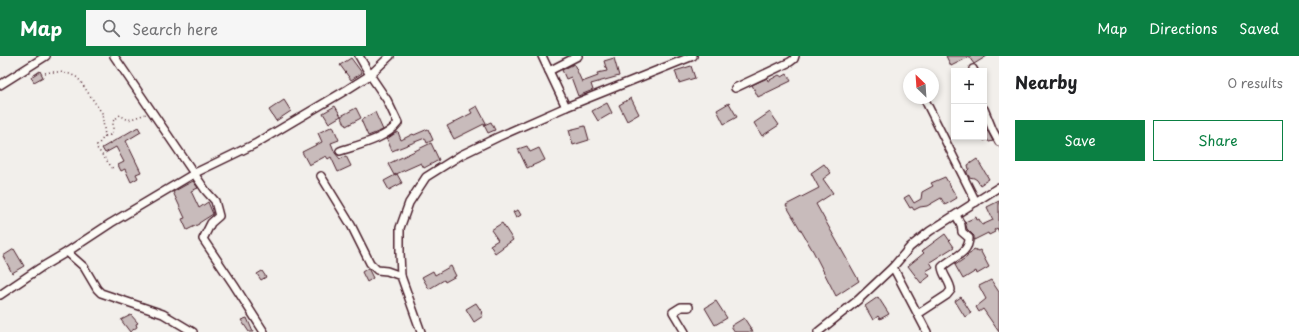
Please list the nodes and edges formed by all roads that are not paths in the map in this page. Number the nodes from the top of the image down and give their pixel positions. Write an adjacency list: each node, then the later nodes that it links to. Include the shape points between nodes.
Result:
1 (46, 56): 11 (street)
2 (114, 56): 18 (street)
3 (359, 56): 10 (street)
4 (390, 56): 10 (street)
5 (542, 56): 9 (street)
6 (578, 56): 9 (street)
7 (693, 56): 14 (street)
8 (795, 56): 12 (street, via 790,62)
9 (549, 71): 14 (street)
10 (370, 75): 17 (street, via 387,100 398,123 391,131); 18 (street, via 255,144)
11 (0, 85)
12 (735, 88)
13 (927, 104): 21 (street)
14 (566, 107): 25 (street, via 492,140 426,177 409,203 400,228)
15 (987, 116): 16 (street)
16 (999, 142)
17 (340, 151)
18 (195, 173): 23 (street); 30 (street, via 214,201 219,216 203,239)
19 (321, 176): 25 (street, via 352,225 370,263 377,270)
20 (999, 187): 21 (street)
21 (976, 202): 22 (street)
22 (956, 215): 24 (street, via 910,247); 28 (street, via 969,242 963,252 942,267 951,290)
23 (67, 252): 26 (street); 29 (street, via 84,267 101,293 163,314)
24 (893, 266): 28 (street); 33 (street, via 858,300)
25 (402, 276): 31 (street)
26 (0, 295)
27 (689, 307): 32 (street, via 681,307 673,312)
28 (918, 314): 34 (street)
29 (193, 332)
30 (264, 332)
31 (421, 332)
32 (685, 332)
33 (818, 332)
34 (928, 332)

